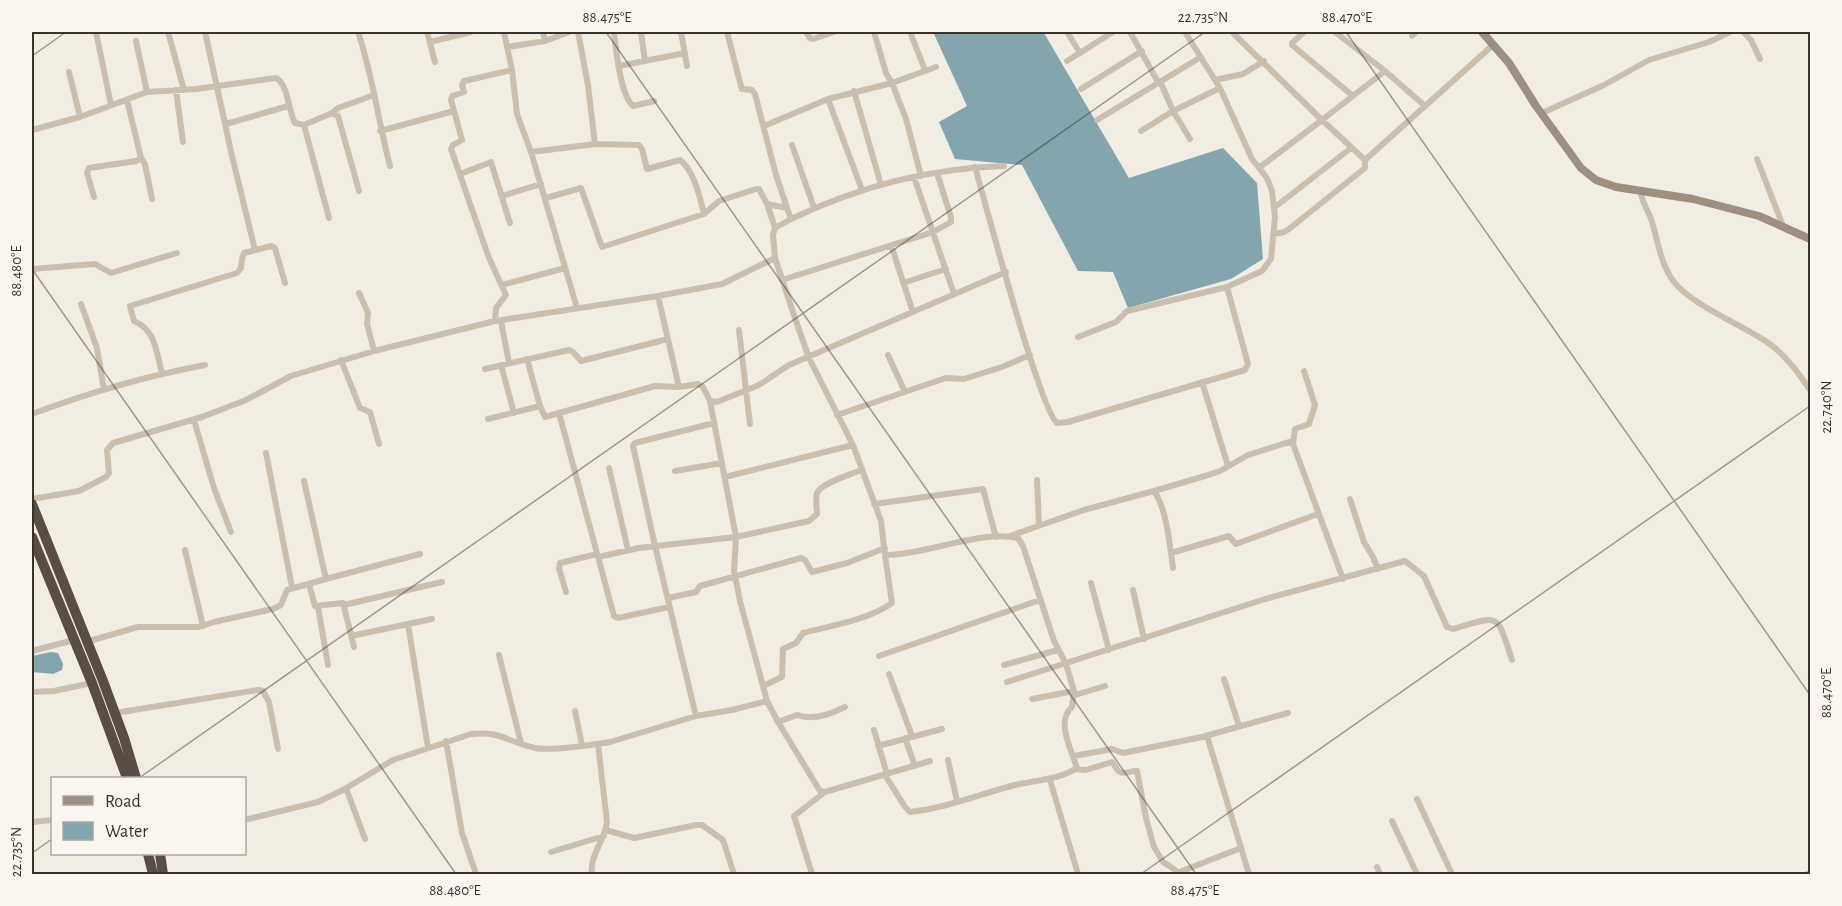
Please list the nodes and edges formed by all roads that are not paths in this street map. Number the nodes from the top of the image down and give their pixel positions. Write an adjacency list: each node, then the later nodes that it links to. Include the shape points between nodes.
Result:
1 (96, 32): 65 (street)
2 (168, 32): 57 (street)
3 (205, 32): 53 (street)
4 (358, 32): 60 (street)
5 (427, 32): 31 (street)
6 (471, 32): 31 (street)
7 (504, 32): 33 (street)
8 (543, 32): 30 (street)
9 (569, 32): 30 (street)
10 (578, 32): 83 (street)
11 (614, 32): 43 (street)
12 (641, 32): 39 (street)
13 (681, 32): 35 (street)
14 (727, 32): 77 (street, via 741,86 754,92)
15 (806, 32): 16 (street, via 813,39)
16 (834, 32)
17 (874, 32): 52 (street)
18 (910, 32): 47 (street)
19 (1067, 32): 36 (street)
20 (1113, 32): 36 (street)
21 (1130, 32): 34 (street)
22 (1185, 32): 37 (street)
23 (1304, 32): 61 (street, via 1292,45)
24 (1335, 32): 48 (street)
25 (1482, 32): 32 (street)
26 (1731, 32): 71 (street, via 1649,60)
27 (1743, 32): 38 (street)
28 (1234, 34): 41 (street)
29 (136, 41): 59 (street)
30 (544, 41): 33 (street)
31 (430, 42): 42 (street)
32 (1493, 45): 67 (street); 71 (street)
33 (507, 47): 46 (street)
34 (1142, 51): 51 (street); 55 (street)
35 (685, 53): 39 (street); 44 (street)
36 (1080, 53): 40 (street)
37 (1201, 57): 50 (street); 51 (street)
38 (1760, 59)
39 (645, 61): 43 (street)
40 (1067, 61)
41 (1264, 61): 50 (street, via 1243,74); 74 (street)
42 (435, 62)
43 (619, 66): 64 (street, via 631,105)
44 (687, 66)
45 (936, 67): 47 (street)
46 (512, 70): 68 (street, via 464,81 464,92 451,98); 86 (street, via 517,114)
47 (925, 70): 52 (street)
48 (1385, 71): 61 (street); 67 (street)
49 (69, 72): 72 (street)
50 (1215, 80): 54 (street)
51 (1159, 82): 69 (street); 73 (street)
52 (892, 83): 58 (street); 96 (street, via 906,119)
53 (216, 86): 57 (street); 66 (street, via 276,78 282,83); 75 (street)
54 (1220, 88): 69 (street); 93 (street, via 1252,159)
55 (1081, 89)
56 (176, 90): 57 (street); 59 (street); 82 (street)
57 (184, 90)
58 (854, 91): 62 (street); 98 (street)
59 (147, 92): 63 (street)
60 (374, 95): 70 (street); 79 (street)
61 (1353, 96): 74 (street)
62 (828, 99): 77 (street); 99 (street)
63 (127, 100): 65 (street); 87 (street)
64 (654, 101)
65 (111, 105): 72 (street)
66 (288, 106): 75 (street); 76 (street, via 295,123)
67 (1425, 106): 89 (street)
68 (454, 111): 79 (street); 95 (street, via 462,140 451,149)
69 (1173, 111): 80 (street); 81 (street)
70 (332, 113): 76 (street); 100 (street, via 340,118)
71 (1542, 113): 101 (street, via 1581,168 1596,180)
72 (80, 117): 78 (street)
73 (1097, 120)
74 (1322, 120): 85 (street); 93 (street)
75 (226, 124): 120 (street)
76 (304, 125): 111 (street)
77 (764, 126): 107 (street)
78 (32, 130)
79 (380, 131): 90 (street)
80 (1141, 131)
81 (1190, 139)
82 (183, 142)
83 (595, 144): 86 (street); 110 (street, via 639,145 647,169 680,160 689,170)
84 (792, 145): 109 (street)
85 (1351, 148): 89 (street); 108 (street)
86 (531, 152): 97 (street)
87 (141, 158): 103 (street, via 89,168); 105 (street, via 146,164)
88 (1757, 159): 114 (street)
89 (1365, 160): 117 (street, via 1366,166 1289,229)
90 (390, 166)
91 (1004, 166): 92 (street)
92 (975, 167): 94 (street); 126 (street)
93 (1260, 167): 108 (street, via 1271,185)
94 (938, 173): 96 (street); 116 (street, via 951,222)
95 (460, 174): 102 (street, via 491,162); 130 (street)
96 (918, 176): 98 (street); 116 (street)
97 (542, 184): 102 (street); 104 (street)
98 (881, 185): 99 (street)
99 (862, 190): 109 (street)
100 (359, 191)
101 (1641, 192): 114 (street, via 1693,199); 158 (street, via 1674,283 1712,311 1774,347)
102 (502, 196): 113 (street)
103 (94, 197)
104 (546, 198): 110 (street, via 581,188 602,247); 123 (street)
105 (152, 199)
106 (767, 204): 107 (street); 110 (street, via 762,192 756,189 719,201); 115 (street)
107 (788, 207): 112 (street)
108 (1275, 207): 117 (street)
109 (814, 208): 112 (street)
110 (704, 214)
111 (329, 218)
112 (791, 219): 115 (street)
113 (510, 223)
114 (1783, 226): 118 (street)
115 (775, 228): 122 (street)
116 (933, 232): 119 (street); 125 (street)
117 (1274, 234): 131 (street, via 1268,265)
118 (1810, 238)
119 (891, 245): 127 (street); 129 (street)
120 (255, 250): 128 (street, via 275,248); 153 (street, via 244,253 237,273 130,306 134,321 151,334)
121 (177, 253): 124 (street, via 111,273 95,264)
122 (775, 258): 127 (street); 134 (street, via 729,281)
123 (565, 268): 130 (street); 136 (street)
124 (32, 269)
125 (946, 269): 129 (street); 133 (street)
126 (1006, 272): 133 (street); 144 (street)
127 (782, 280): 145 (street)
128 (285, 283)
129 (903, 283): 137 (street)
130 (502, 285): 138 (street, via 506,295 496,308)
131 (1227, 288): 140 (street, via 1127,311 1116,322); 154 (street, via 1248,364)
132 (359, 293): 142 (street, via 368,313)
133 (954, 294): 137 (street)
134 (658, 296): 136 (street); 141 (street)
135 (81, 304): 157 (street, via 97,348)
136 (578, 308): 138 (street)
137 (913, 312): 145 (street)
138 (498, 321): 142 (street); 148 (street)
139 (739, 330): 156 (street)
140 (1078, 337)
141 (668, 339): 146 (street, via 581,361 571,350); 155 (street)
142 (374, 351): 147 (street)
143 (888, 355): 159 (street)
144 (1030, 355): 154 (street, via 1050,414 1058,423); 159 (street, via 964,379 946,378)
145 (809, 358): 156 (street); 165 (street)
146 (527, 359): 148 (street); 161 (street)
147 (341, 360): 167 (street, via 291,376 246,400); 170 (street, via 359,406 370,412)
148 (509, 363): 150 (street)
149 (205, 364): 153 (street)
150 (501, 365): 151 (street); 162 (street)
151 (485, 369)
152 (1304, 371): 171 (street, via 1315,407 1309,424 1295,429)
153 (162, 373): 157 (street)
154 (1202, 382): 175 (street)
155 (679, 387): 160 (street, via 701,385); 163 (street, via 655,386)
156 (747, 388): 160 (street, via 717,402); 169 (street)
157 (104, 390): 164 (street)
158 (1810, 390)
159 (905, 392): 165 (street)
160 (710, 401): 168 (street)
161 (540, 406): 162 (street); 163 (street, via 545,417)
162 (514, 413): 166 (street)
163 (559, 413): 201 (street)
164 (32, 414)
165 (837, 415): 172 (street)
166 (488, 419)
167 (194, 420): 184 (street, via 113,443 108,450 106,477 79,491); 190 (street)
168 (714, 423): 174 (street); 195 (street, via 634,444)
169 (750, 424)
170 (380, 444)
171 (1293, 444): 175 (street, via 1248,455); 187 (street)
172 (853, 445): 177 (street); 179 (street)
173 (266, 453): 210 (street)
174 (722, 463): 178 (street); 179 (street)
175 (1228, 466): 182 (street)
176 (609, 468): 197 (street)
177 (861, 470): 186 (street); 193 (street, via 825,485 817,494 817,513 809,521)
178 (675, 471)
179 (724, 477): 193 (street)
180 (1037, 480): 189 (street)
181 (304, 481): 205 (street)
182 (1154, 491): 189 (street); 199 (street)
183 (1350, 499): 203 (street)
184 (32, 500)
185 (32, 504): 188 (highway)
186 (874, 504): 194 (street, via 983,489); 198 (street, via 881,521)
187 (1318, 514): 199 (street, via 1236,544 1229,536); 206 (street)
188 (35, 519): 224 (highway)
189 (1039, 525): 191 (street)
190 (231, 532)
191 (1009, 536): 194 (street); 214 (street, via 1018,538 1023,546)
192 (32, 537): 223 (highway)
193 (736, 537): 195 (street); 204 (street)
194 (996, 537): 198 (street, via 919,552)
195 (655, 546): 197 (street); 213 (street)
196 (185, 550): 220 (street)
197 (628, 550): 201 (street)
198 (885, 552): 204 (street, via 812,572 803,558); 239 (street, via 892,603 880,611 802,633 796,643 783,649 782,677)
199 (1171, 553): 202 (street)
200 (420, 554): 205 (street)
201 (598, 555): 212 (street, via 560,563); 217 (street, via 614,616)
202 (1173, 568)
203 (1378, 569): 206 (street); 231 (street, via 1408,561 1424,576 1444,624 1449,628 1487,619 1496,621)
204 (735, 578): 213 (street); 239 (street)
205 (326, 579): 209 (street)
206 (1343, 579): 222 (street, via 1265,599)
207 (442, 582): 215 (street)
208 (1092, 583): 227 (street)
209 (309, 584): 210 (street); 216 (street)
210 (292, 587): 220 (street, via 276,608)
211 (1133, 590): 222 (street)
212 (566, 592)
213 (668, 598): 217 (street)
214 (1040, 600): 226 (street); 230 (street)
215 (344, 605): 216 (street); 221 (street)
216 (318, 607): 234 (street)
217 (669, 607): 249 (street)
218 (432, 619): 219 (street)
219 (408, 624): 221 (street); 262 (street)
220 (203, 626): 224 (street, via 138,627)
221 (351, 636): 225 (street)
222 (1144, 639): 227 (street)
223 (74, 640): 228 (street); 238 (highway)
224 (86, 642): 248 (highway)
225 (354, 647)
226 (1059, 650): 232 (street); 233 (street)
227 (1109, 650): 233 (street)
228 (32, 651)
229 (499, 655): 257 (street)
230 (879, 656)
231 (1512, 660)
232 (1004, 664)
233 (1066, 664): 237 (street); 242 (street)
234 (328, 665)
235 (889, 674): 255 (street)
236 (1224, 679): 251 (street)
237 (1006, 682)
238 (92, 683): 241 (street); 269 (highway)
239 (764, 686): 244 (street)
240 (1105, 686): 242 (street)
241 (32, 692)
242 (1074, 693): 243 (street); 263 (street, via 1064,722)
243 (1032, 699)
244 (767, 700): 249 (street); 250 (street)
245 (845, 707): 250 (street, via 815,717 797,715)
246 (575, 711): 259 (street)
247 (1288, 712): 251 (street)
248 (115, 713): 261 (street, via 263,691 269,702); 270 (highway)
249 (696, 716): 258 (street)
250 (778, 722): 273 (street, via 818,789)
251 (1239, 726): 254 (street)
252 (942, 729): 255 (street)
253 (873, 730): 260 (street)
254 (1204, 736): 263 (street, via 1123,753 1112,748); 282 (street, via 1209,739)
255 (909, 737): 260 (street); 266 (street)
256 (446, 741): 257 (street, via 481,733 502,735); 262 (street); 289 (street, via 462,833)
257 (521, 743): 259 (street, via 542,748)
258 (598, 744): 259 (street); 280 (street)
259 (582, 745)
260 (878, 746): 268 (street)
261 (278, 748)
262 (428, 748): 272 (street, via 393,760)
263 (1074, 756): 267 (street)
264 (948, 760): 275 (street)
265 (930, 761): 266 (street)
266 (915, 766): 268 (street)
267 (1076, 769): 271 (street); 294 (street, via 1112,762 1124,774 1137,771 1154,847 1163,862)
268 (886, 774): 273 (street); 275 (street, via 910,812)
269 (126, 777)
270 (136, 777)
271 (1050, 780): 275 (street); 293 (street)
272 (346, 788): 277 (street, via 318,802); 281 (street)
273 (825, 792): 292 (street, via 794,816)
274 (1417, 799): 298 (street)
275 (957, 801)
276 (51, 820): 279 (street)
277 (246, 820)
278 (1392, 821): 297 (street)
279 (32, 822)
280 (605, 833): 283 (street); 290 (street, via 592,864); 291 (street, via 634,838 702,825 723,840)
281 (365, 839)
282 (1241, 848): 294 (street); 295 (street)
283 (551, 852)
284 (148, 855): 287 (highway)
285 (160, 855): 288 (highway)
286 (1377, 867): 296 (street)
287 (153, 874)
288 (163, 874)
289 (476, 874)
290 (592, 874)
291 (734, 874)
292 (812, 874)
293 (1078, 874)
294 (1178, 874)
295 (1249, 874)
296 (1380, 874)
297 (1417, 874)
298 (1452, 874)

